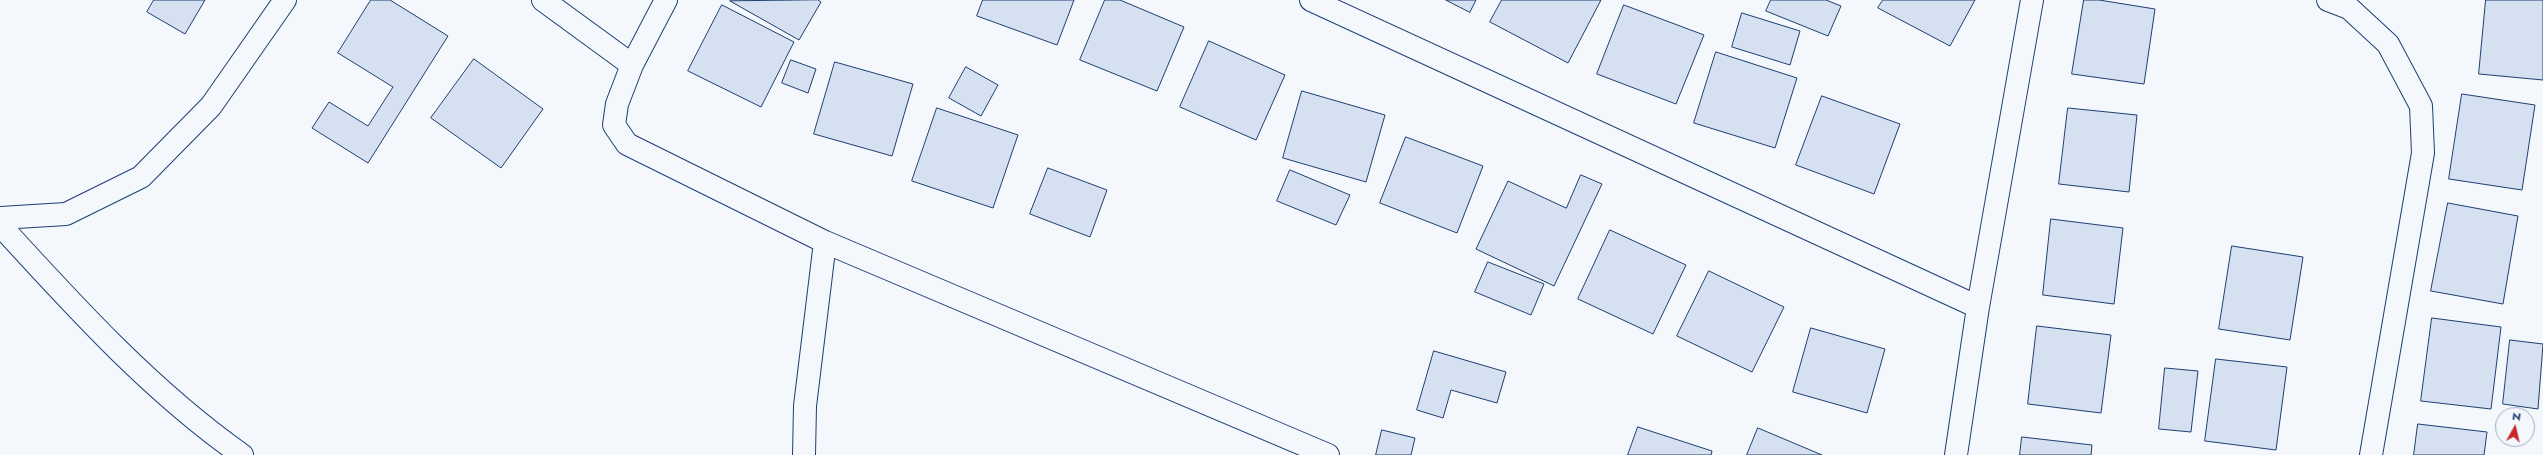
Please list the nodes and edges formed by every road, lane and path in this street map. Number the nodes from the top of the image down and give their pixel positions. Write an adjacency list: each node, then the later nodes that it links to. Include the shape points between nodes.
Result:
1 (285, 0): 8 (street, via 211,106 141,177 66,214)
2 (543, 0): 7 (street)
3 (666, 0): 7 (street)
4 (1311, 0): 11 (street)
5 (2032, 0): 11 (street)
6 (2328, 0): 16 (street, via 2349,8 2388,44 2421,106 2423,153)
7 (632, 65): 10 (street, via 617,104 614,125 627,144)
8 (0, 218)
9 (0, 225): 12 (street, via 80,312 198,424)
10 (825, 242): 13 (street, via 804,406); 14 (street)
11 (1978, 307): 15 (street)
12 (242, 455)
13 (804, 455)
14 (1328, 455)
15 (1956, 455)
16 (2371, 455)

